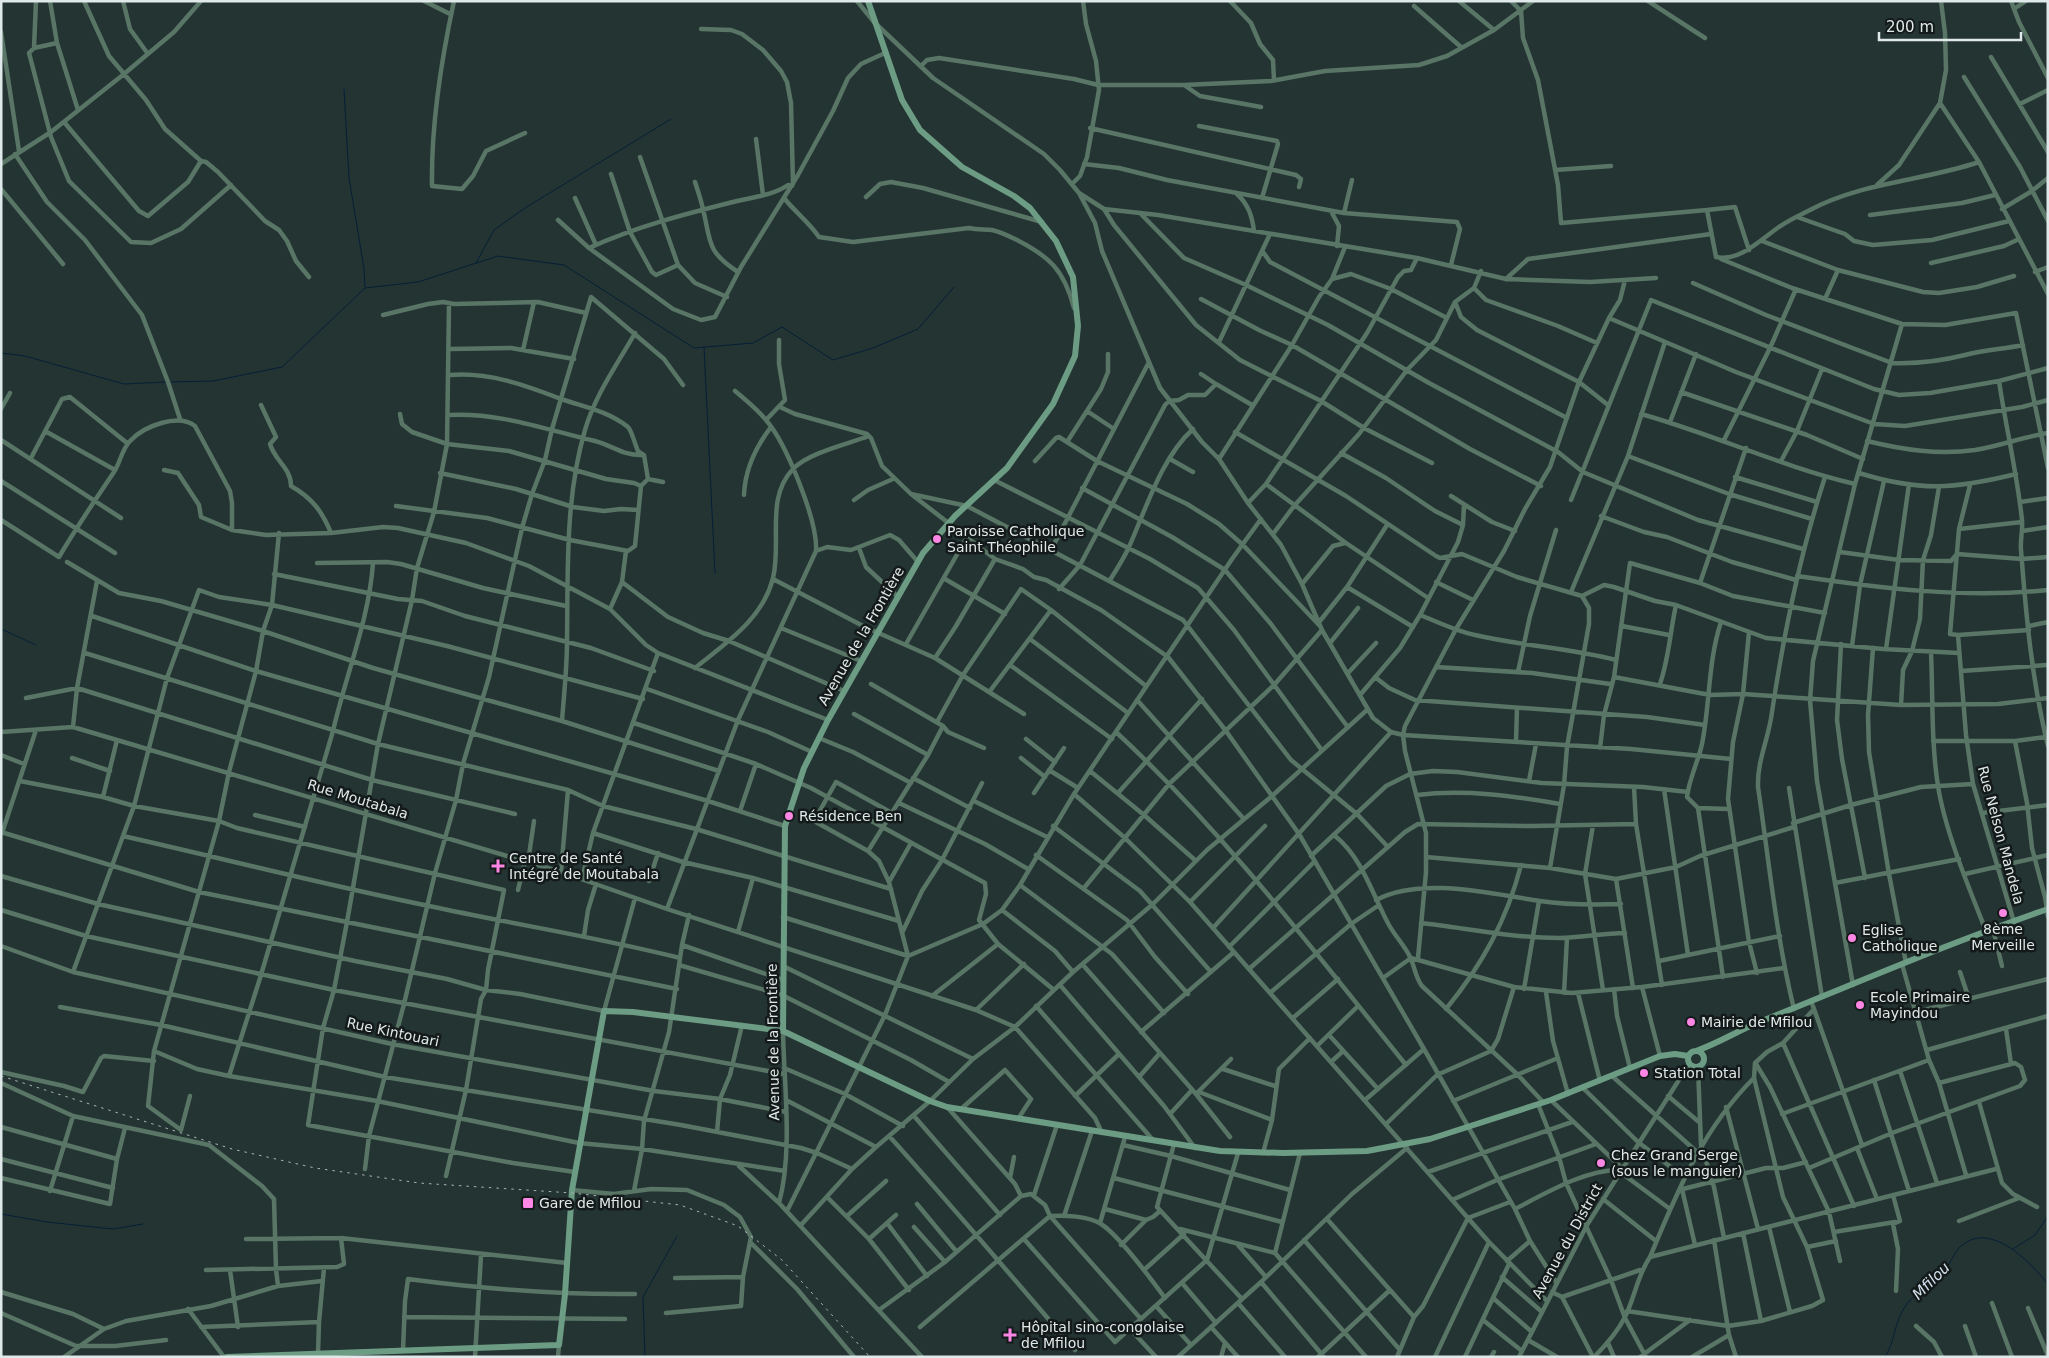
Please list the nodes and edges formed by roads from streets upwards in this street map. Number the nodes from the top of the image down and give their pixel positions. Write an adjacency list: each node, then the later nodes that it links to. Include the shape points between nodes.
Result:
1 (36, 1): 30 (street)
2 (50, 1): 28 (street)
3 (84, 1): 35 (street, via 109,56)
4 (123, 1): 32 (street, via 130,29)
5 (201, 1): 32 (street, via 174,32)
6 (424, 1): 22 (street)
7 (454, 1): 22 (street)
8 (857, 1): 23 (street)
9 (868, 1): 23 (street, Avenue de la Frontière)
10 (1083, 1): 39 (street)
11 (1230, 1): 38 (street, via 1252,23 1260,44 1273,60)
12 (1458, 1): 25 (street)
13 (1511, 1): 21 (street)
14 (1533, 1): 21 (street)
15 (1648, 1): 27 (street)
16 (1940, 1): 42 (street, via 1946,70)
17 (2011, 1): 20 (street)
18 (2026, 1): 20 (street)
19 (1414, 6): 29 (street)
20 (2014, 9): 37 (street)
21 (1521, 11): 25 (street); 60 (street, via 1524,38 1538,80)
22 (450, 14): 50 (street, via 432,138 432,186 461,190 473,176 486,151)
23 (874, 22): 31 (street, Avenue de la Frontière); 34 (street)
24 (701, 28): 68 (street, via 742,34 763,50 781,71 791,103)
25 (1494, 30): 29 (street)
26 (1, 32): 53 (street)
27 (1705, 38)
28 (57, 42): 30 (street); 45 (street)
29 (1461, 47): 38 (street, via 1448,56 1413,66 1325,71)
30 (34, 48): 49 (street, via 29,53)
31 (885, 53): 68 (street, via 861,64 848,78); 94 (street, Avenue de la Frontière, via 902,100 920,130 948,156 1030,208)
32 (148, 54): 35 (street)
33 (1992, 57): 43 (street)
34 (921, 66): 39 (street, via 928,60 939,58); 66 (street, via 944,86 1044,154)
35 (124, 74): 45 (street); 55 (street, via 165,129)
36 (1964, 77): 72 (street)
37 (2048, 78)
38 (1274, 80): 40 (street)
39 (1098, 85): 40 (street); 48 (street)
40 (1184, 85): 44 (street, via 1200,96)
41 (2048, 90): 43 (street)
42 (1940, 103): 56 (street); 69 (street, via 1899,165)
43 (2020, 104): 52 (street)
44 (1261, 107)
45 (78, 110): 46 (street)
46 (64, 122): 49 (street); 55 (street, via 139,211 148,216 188,182)
47 (1199, 126): 61 (street, via 1277,141)
48 (1090, 128): 58 (street); 61 (street)
49 (50, 132): 53 (street); 67 (street, via 69,180 130,242 150,244 181,229)
50 (525, 133)
51 (756, 139): 76 (street)
52 (2048, 152)
53 (17, 153): 57 (street); 202 (street, via 47,202 85,240 142,315)
54 (640, 158): 92 (street)
55 (201, 161): 67 (street)
56 (1979, 162): 69 (street); 75 (street)
57 (1, 164)
58 (1084, 164): 66 (street, via 1080,176); 74 (street, via 1119,168)
59 (1611, 166): 60 (street)
60 (1555, 170): 84 (street, via 1560,221 1564,224)
61 (1270, 171): 70 (street, via 1299,176); 80 (street)
62 (611, 174): 96 (street)
63 (2048, 178): 72 (street)
64 (1352, 180): 87 (street)
65 (695, 182): 83 (street)
66 (1072, 184): 73 (street)
67 (231, 185): 119 (street, via 265,221 280,230 296,261)
68 (792, 185): 76 (street); 79 (street)
69 (1877, 186): 89 (street)
70 (1299, 187)
71 (1, 189): 110 (street)
72 (2032, 191): 82 (street); 93 (street)
73 (1078, 193): 81 (street); 163 (street, via 1095,223 1102,250)
74 (1235, 193): 80 (street); 95 (street, via 1251,212)
75 (1995, 195): 82 (street); 88 (street, via 1962,203)
76 (763, 196): 83 (street)
77 (866, 197): 94 (street, via 880,184 891,182 923,188)
78 (575, 198): 101 (street)
79 (784, 198): 116 (street); 146 (street, via 796,214 810,223 819,237 824,238 853,242 969,228 1007,235 1038,251 1056,266 1066,284)
80 (1262, 198): 85 (street)
81 (1104, 209): 86 (street); 150 (street, via 1196,325)
82 (2002, 209): 91 (street)
83 (704, 210): 92 (street); 116 (street, via 710,243 724,262)
84 (1707, 210): 98 (street); 105 (street, via 1736,207)
85 (1331, 211): 87 (street); 102 (street, via 1339,226)
86 (1140, 213): 95 (street); 125 (street, via 1184,258)
87 (1344, 213): 112 (street, via 1457,222 1460,229)
88 (1870, 215)
89 (1797, 217): 91 (street, via 1845,234 1854,241 1873,245 1932,240); 100 (street)
90 (558, 220): 104 (street)
91 (2009, 221): 99 (street)
92 (661, 222): 96 (street); 111 (street)
93 (2048, 222)
94 (1043, 223): 146 (street, Avenue de la Frontière, via 1070,268)
95 (1254, 231): 97 (street)
96 (630, 232): 101 (street); 111 (street, via 654,274)
97 (1270, 234): 102 (street); 106 (street)
98 (1711, 234): 108 (street, via 1716,257); 122 (street, via 1528,259)
99 (2019, 239): 109 (street, via 2004,246); 117 (street)
100 (1762, 241): 105 (street); 114 (street)
101 (596, 245): 104 (street)
102 (1337, 246): 103 (street)
103 (1345, 247): 107 (street); 121 (street)
104 (590, 248): 131 (street, via 681,314 701,320 712,318 718,315)
105 (1749, 250): 108 (street)
106 (1263, 252): 125 (street); 128 (street, via 1270,262)
107 (1417, 258): 112 (street); 129 (street, via 1411,270 1401,274)
108 (1721, 258): 127 (street)
109 (1931, 263)
110 (63, 264)
111 (678, 264): 131 (street, via 696,283)
112 (1451, 265): 115 (street)
113 (2048, 267): 117 (street)
114 (1838, 270): 118 (street, via 1923,292 1939,293 1977,287); 133 (street)
115 (1481, 271): 122 (street); 126 (street)
116 (738, 272): 131 (street)
117 (2035, 272): 130 (street)
118 (2014, 276)
119 (309, 277)
120 (1656, 278): 123 (street)
121 (1332, 279): 128 (street); 129 (street, via 1351,274)
122 (1506, 279): 123 (street)
123 (1625, 280): 143 (street, via 1620,300)
124 (1693, 283): 144 (street)
125 (1246, 285): 139 (street); 140 (street)
126 (1474, 288): 135 (street); 153 (street, via 1486,300)
127 (1796, 289): 133 (street); 144 (street)
128 (1325, 290): 140 (street); 141 (street)
129 (1391, 290): 141 (street); 142 (street)
130 (2048, 294)
131 (727, 297)
132 (1201, 299): 139 (street)
133 (1825, 299): 145 (street)
134 (534, 302): 136 (street); 137 (street); 159 (street)
135 (1455, 302): 142 (street); 175 (street, via 1461,317 1477,330)
136 (449, 304): 138 (street, via 428,304); 158 (street)
137 (586, 313): 148 (street, via 591,297); 162 (street)
138 (383, 315)
139 (1230, 315): 150 (street); 155 (street)
140 (1308, 315): 151 (street); 155 (street)
141 (1376, 316): 151 (street); 156 (street)
142 (1447, 318): 156 (street)
143 (1609, 318): 147 (street); 153 (street)
144 (1783, 321): 157 (street); 164 (street)
145 (1902, 324): 154 (street, via 1945,325 2016,312); 164 (street)
146 (1078, 326): 258 (street, Avenue de la Frontière, via 1075,356 1057,396 1019,454)
147 (1638, 331): 152 (street); 157 (street, via 1651,300); 190 (street)
148 (635, 333): 177 (street, via 664,359); 193 (street)
149 (779, 340): 192 (street, via 779,364 786,394)
150 (1219, 342): 172 (street, via 1240,360)
151 (1360, 342): 167 (street); 168 (street)
152 (1665, 342): 161 (street); 199 (street)
153 (1597, 344): 175 (street)
154 (2023, 344): 164 (street, via 1950,360); 169 (street)
155 (1292, 345): 168 (street); 172 (street)
156 (1430, 346): 167 (street); 201 (street)
157 (1770, 348): 166 (street); 173 (street)
158 (450, 349): 159 (street); 171 (street)
159 (523, 350): 162 (street)
160 (1108, 354): 197 (street, via 1107,378)
161 (1696, 354): 173 (street); 179 (street)
162 (574, 359): 182 (street)
163 (1149, 362): 186 (street); 209 (street)
164 (1892, 363): 180 (street)
165 (2048, 368): 169 (street)
166 (1822, 369): 180 (street); 184 (street)
167 (1407, 370): 183 (street); 226 (street)
168 (1340, 372): 183 (street); 187 (street)
169 (2028, 372): 174 (street); 191 (street)
170 (1201, 374): 176 (street)
171 (450, 375): 182 (street, via 504,380); 200 (street)
172 (1271, 377): 187 (street); 188 (street)
173 (1755, 379): 184 (street); 196 (street)
174 (1999, 381): 180 (street, via 1930,393 1899,395); 195 (street)
175 (1579, 382): 190 (street); 201 (street)
176 (1216, 384): 186 (street, via 1205,396 1188,395); 188 (street)
177 (683, 385)
178 (735, 391): 203 (street)
179 (1681, 392): 196 (street); 204 (street)
180 (1883, 392): 205 (street)
181 (10, 393): 194 (street)
182 (561, 399): 193 (street); 208 (street)
183 (1385, 400): 207 (street); 265 (street)
184 (1810, 400): 205 (street); 212 (street)
185 (2048, 400): 191 (street)
186 (1169, 401): 210 (street); 250 (street)
187 (1321, 401): 207 (street); 233 (street)
188 (1252, 404): 213 (street)
189 (261, 405): 311 (street, via 276,437 270,444 273,454 290,473 291,486 323,512)
190 (1608, 405): 246 (street)
191 (2035, 405): 195 (street); 215 (street)
192 (780, 407): 203 (street); 216 (street)
193 (592, 409): 217 (street); 228 (street, via 630,428 638,451)
194 (1, 410)
195 (2003, 410): 205 (street, via 1905,426); 220 (street)
196 (1739, 411): 212 (street); 219 (street)
197 (1087, 412): 209 (street); 221 (street)
198 (400, 414): 224 (street, via 402,424 412,432)
199 (1641, 414): 204 (street); 229 (street)
200 (448, 415): 208 (street, via 478,415); 224 (street)
201 (1567, 418): 226 (street)
202 (180, 419): 223 (street, via 149,427); 306 (street, via 195,426 230,491)
203 (766, 420): 206 (street)
204 (1670, 422): 219 (street)
205 (1874, 424): 222 (street)
206 (771, 427): 240 (street); 273 (street, via 754,452 746,474)
207 (1364, 428): 227 (street); 239 (street)
208 (552, 429): 217 (street); 235 (street)
209 (1114, 429): 237 (street)
210 (1193, 429): 231 (street, via 1176,446); 232 (street)
211 (45, 431): 223 (street, via 62,399 70,397); 230 (street); 242 (street)
212 (1797, 431): 234 (street); 238 (street)
213 (1235, 432): 232 (street); 233 (street)
214 (2048, 433): 215 (street)
215 (2040, 434): 220 (street); 241 (street)
216 (869, 436): 240 (street, via 806,459); 253 (street, via 882,466)
217 (583, 439): 228 (street, via 629,455); 244 (street)
218 (1, 440): 230 (street)
219 (1724, 440): 225 (street)
220 (2010, 440): 222 (street, via 1944,453 1904,450); 249 (street)
221 (1067, 442): 236 (street, via 1056,438); 237 (street)
222 (1867, 442): 234 (street)
223 (128, 443): 242 (street)
224 (447, 444): 235 (street, via 509,451); 247 (street)
225 (1746, 448): 238 (street); 251 (street)
226 (1556, 451): 246 (street); 265 (street)
227 (1341, 453): 255 (street); 300 (street)
228 (644, 455): 254 (street)
229 (1628, 456): 266 (street); 272 (street)
230 (32, 458): 276 (street)
231 (1170, 458): 245 (street); 269 (street)
232 (1219, 459): 281 (street)
233 (1283, 459): 255 (street); 260 (street)
234 (1863, 459): 248 (street)
235 (545, 460): 244 (street); 270 (street)
236 (1035, 461)
237 (1097, 461): 250 (street); 267 (street)
238 (1781, 461): 252 (street)
239 (1432, 463)
240 (793, 468): 322 (street, via 816,538); 349 (street, via 782,484 777,501 777,558)
241 (2048, 468)
242 (115, 470): 276 (street)
243 (164, 470): 306 (street, via 178,473 199,505 200,517)
244 (576, 471): 264 (street); 287 (street)
245 (1193, 472)
246 (1583, 472): 266 (street); 278 (street)
247 (440, 473): 270 (street); 289 (street)
248 (1859, 473): 256 (street); 261 (street)
249 (2016, 474): 263 (street); 280 (street)
250 (1128, 475): 269 (street); 283 (street)
251 (1735, 477): 272 (street); 279 (street)
252 (1825, 477): 261 (street); 279 (street)
253 (893, 478): 271 (street); 277 (street)
254 (648, 479): 259 (street); 264 (street)
255 (1317, 479): 286 (street); 299 (street)
256 (1884, 480): 262 (street); 330 (street)
257 (1, 481): 303 (street)
258 (996, 481): 285 (street, Avenue de la Frontière); 290 (street)
259 (664, 482)
260 (1266, 484): 281 (street); 286 (street)
261 (1855, 484): 325 (street)
262 (1909, 484): 268 (street); 336 (street)
263 (1970, 485): 268 (street); 305 (street)
264 (641, 486): 288 (street)
265 (1541, 486): 308 (street)
266 (1615, 487): 291 (street); 301 (street)
267 (1082, 488): 283 (street); 290 (street)
268 (1939, 488): 337 (street)
269 (1155, 489): 293 (street); 318 (street, via 1205,515)
270 (532, 494): 287 (street); 304 (street)
271 (912, 494): 285 (street); 298 (street)
272 (1730, 494): 295 (street); 301 (street)
273 (744, 496)
274 (1451, 496): 282 (street)
275 (2048, 498): 280 (street)
276 (95, 499): 292 (street); 303 (street)
277 (854, 500)
278 (1571, 500)
279 (1817, 502): 295 (street)
280 (2020, 502): 297 (street)
281 (1248, 503): 294 (street)
282 (1464, 504): 300 (street); 308 (street, via 1492,522)
283 (1113, 505): 293 (street); 312 (street)
284 (396, 506): 289 (street)
285 (967, 506): 298 (street, Avenue de la Frontière); 323 (street)
286 (1294, 506): 313 (street); 317 (street)
287 (573, 507): 288 (street, via 604,511); 316 (street)
288 (638, 510): 324 (street, via 635,546)
289 (434, 512): 304 (street, via 486,518); 314 (street)
290 (1067, 516): 312 (street); 323 (street)
291 (1602, 516): 328 (street); 368 (street)
292 (121, 518)
293 (1140, 519): 320 (street); 345 (street)
294 (1261, 519): 313 (street); 318 (street)
295 (1812, 519): 321 (street)
296 (1, 520): 303 (street, via 59,557)
297 (2022, 522): 305 (street); 309 (street)
298 (948, 523): 315 (street); 340 (street, Avenue de la Frontière)
299 (1387, 525): 327 (street, via 1440,558); 331 (street)
300 (1462, 525): 327 (street)
301 (1719, 526): 321 (street); 328 (street)
302 (2048, 527): 309 (street)
303 (76, 528): 326 (street)
304 (522, 528): 316 (street); 335 (street)
305 (1959, 529): 329 (street)
306 (232, 530): 310 (street, via 266,535)
307 (1556, 530): 355 (street)
308 (1515, 531): 343 (street)
309 (2022, 531): 334 (street)
310 (279, 533): 311 (street); 346 (street)
311 (332, 533): 314 (street, via 383,527)
312 (1098, 534): 320 (street); 342 (street)
313 (1273, 534): 357 (street)
314 (426, 535): 335 (street); 344 (street)
315 (967, 537): 333 (street); 347 (street)
316 (570, 540): 324 (street); 359 (street)
317 (1346, 543): 331 (street); 357 (street, via 1333,546)
318 (1243, 545): 345 (street); 401 (street)
319 (859, 548): 322 (street, via 826,547); 340 (street, via 894,536); 372 (street, via 866,567)
320 (1129, 548): 350 (street); 374 (street)
321 (1803, 548): 348 (street)
322 (816, 550): 367 (street)
323 (1051, 550): 342 (street)
324 (626, 551): 353 (street)
325 (1840, 552): 330 (street); 352 (street)
326 (115, 553)
327 (1451, 554): 343 (street, via 1462,554); 354 (street)
328 (1709, 554): 348 (street); 356 (street)
329 (1957, 554): 334 (street); 337 (street, via 1951,561); 370 (street)
330 (1867, 556): 336 (street); 358 (street)
331 (1366, 557): 360 (street); 376 (street)
332 (2048, 557): 334 (street)
333 (995, 558): 362 (street); 373 (street)
334 (2022, 559): 371 (street)
335 (515, 560): 359 (street); 366 (street)
336 (1899, 560): 337 (street); 361 (street)
337 (1923, 560): 369 (street)
338 (67, 562): 351 (street)
339 (373, 562): 341 (street); 344 (street); 365 (street)
340 (918, 562): 372 (street, Avenue de la Frontière)
341 (317, 563)
342 (1080, 565): 350 (street); 362 (street)
343 (1493, 567): 355 (street); 378 (street)
344 (417, 568): 366 (street); 377 (street)
345 (1225, 570): 374 (street); 433 (street)
346 (274, 574): 365 (street); 379 (street)
347 (945, 578): 373 (street); 417 (street)
348 (1797, 578): 352 (street); 381 (street)
349 (773, 579): 367 (street); 411 (street, via 760,609)
350 (1110, 580): 395 (street)
351 (97, 581): 385 (street, via 119,592); 390 (street)
352 (1833, 581): 358 (street); 387 (street)
353 (622, 582): 384 (street); 411 (street, via 668,617)
354 (1436, 582): 376 (street); 378 (street)
355 (1540, 583): 368 (street); 418 (street)
356 (1700, 583): 364 (street, via 1634,563 1629,567); 381 (street, via 1733,596)
357 (1302, 584): 391 (street)
358 (1860, 585): 361 (street); 420 (street)
359 (568, 586): 382 (street); 384 (street)
360 (1346, 586): 391 (street); 398 (street)
361 (1895, 588): 369 (street); 422 (street)
362 (1059, 589): 429 (street, via 1101,610)
363 (2048, 590): 371 (street)
364 (1626, 591): 375 (street, via 1604,585); 380 (street); 397 (street)
365 (371, 592): 377 (street); 396 (street)
366 (507, 592): 382 (street); 394 (street)
367 (799, 592): 399 (street); 404 (street)
368 (1572, 592): 375 (street)
369 (1920, 592): 370 (street); 423 (street, via 1920,619)
370 (1952, 592): 371 (street); 408 (street, Rue Nelson Mandela, via 1950,634)
371 (2024, 593): 400 (street)
372 (897, 596): 404 (street, Avenue de la Frontière)
373 (973, 596): 388 (street); 431 (street)
374 (1207, 596): 395 (street); 455 (street)
375 (1582, 596): 424 (street, via 1589,608)
376 (1428, 598): 389 (street)
377 (412, 600): 394 (street); 406 (street)
378 (1473, 600): 402 (street)
379 (272, 605): 385 (street, via 219,597 199,590); 396 (street); 403 (street)
380 (1676, 605): 392 (street); 407 (street)
381 (1790, 605): 387 (street); 410 (street)
382 (566, 606): 413 (street)
383 (1358, 608): 414 (street)
384 (610, 609): 427 (street)
385 (193, 610): 403 (street); 416 (street)
386 (1050, 610): 388 (street, via 1021,590); 409 (street); 458 (street)
387 (1825, 612): 412 (street)
388 (1006, 614): 448 (street)
389 (1420, 615): 398 (street); 402 (street)
390 (92, 616): 416 (street); 426 (street)
391 (1320, 621): 401 (street)
392 (1721, 622): 405 (street); 467 (street, via 1712,658)
393 (2048, 622): 400 (street)
394 (500, 624): 413 (street); 432 (street)
395 (1188, 625): 429 (street); 484 (street)
396 (363, 626): 406 (street); 435 (street)
397 (1622, 626): 407 (street); 434 (street)
398 (1413, 627): 449 (street)
399 (781, 628): 430 (street); 436 (street)
400 (2029, 628): 408 (street); 439 (street)
401 (1321, 629): 414 (street); 433 (street)
402 (1456, 629): 418 (street); 440 (street)
403 (263, 631): 435 (street); 442 (street)
404 (876, 632): 417 (street); 436 (street, Avenue de la Frontière)
405 (1750, 632): 410 (street, via 1766,638); 464 (street)
406 (404, 635): 432 (street); 446 (street)
407 (1669, 635): 457 (street, via 1668,658)
408 (1958, 635): 428 (street, Rue Nelson Mandela)
409 (1030, 639): 438 (street); 489 (street)
410 (1784, 639): 412 (street); 468 (street)
411 (729, 641): 430 (street); 441 (street)
412 (1817, 641): 419 (street); 477 (street)
413 (567, 642): 443 (street); 452 (street)
414 (1330, 643): 447 (street)
415 (1376, 643): 447 (street)
416 (181, 644): 442 (street); 451 (street)
417 (906, 644): 431 (street)
418 (1522, 644): 424 (street); 445 (street)
419 (1841, 644): 420 (street); 474 (street)
420 (1852, 646): 421 (street)
421 (1873, 648): 422 (street); 479 (street)
422 (1886, 649): 423 (street)
423 (1912, 651): 425 (street); 483 (street, via 1903,670)
424 (1584, 652): 434 (street); 453 (street)
425 (1931, 652): 428 (street); 481 (street)
426 (84, 653): 451 (street); 459 (street)
427 (658, 653): 441 (street); 443 (street)
428 (1959, 653): 444 (street, Rue Nelson Mandela)
429 (1168, 656): 458 (street); 473 (street)
430 (767, 658): 461 (street); 462 (street)
431 (934, 658): 448 (street)
432 (493, 660): 452 (street); 471 (street)
433 (1298, 660): 455 (street); 501 (street)
434 (1616, 660): 450 (street)
435 (352, 661): 446 (street); 465 (street)
436 (861, 662): 462 (street, Avenue de la Frontière)
437 (2048, 665): 439 (street)
438 (1010, 666): 463 (street); 516 (street)
439 (2035, 666): 444 (street); 478 (street)
440 (1436, 667): 445 (street); 476 (street)
441 (695, 668): 461 (street)
442 (256, 670): 465 (street); 482 (street)
443 (654, 671): 460 (street)
444 (1961, 671): 480 (street, Rue Nelson Mandela)
445 (1518, 672): 453 (street)
446 (393, 674): 471 (street); 485 (street)
447 (1348, 674): 466 (street)
448 (963, 675): 463 (street); 497 (street)
449 (1375, 677): 466 (street); 476 (street, via 1388,688)
450 (1614, 677): 456 (street); 457 (street)
451 (168, 678): 482 (street); 488 (street)
452 (565, 679): 472 (street); 494 (street)
453 (1578, 679): 456 (street); 490 (street)
454 (871, 684): 497 (street)
455 (1274, 684): 484 (street); 530 (street)
456 (1610, 684): 493 (street)
457 (1660, 684): 467 (street)
458 (1146, 686): 475 (street)
459 (78, 688): 469 (street); 488 (street); 502 (street)
460 (647, 689): 472 (street); 495 (street)
461 (752, 691): 495 (street); 496 (street)
462 (844, 691): 496 (street, Avenue de la Frontière)
463 (990, 691): 492 (street)
464 (1743, 694): 467 (street); 468 (street); 539 (street)
465 (341, 695): 485 (street); 505 (street)
466 (1360, 695): 487 (street)
467 (1710, 695): 499 (street)
468 (1774, 697): 477 (street); 625 (street, via 1758,769)
469 (26, 698)
470 (2048, 698): 478 (street)
471 (481, 699): 494 (street); 507 (street)
472 (643, 699): 498 (street)
473 (1202, 699): 504 (street); 510 (street)
474 (1839, 699): 477 (street); 479 (street); 587 (street, via 1842,759)
475 (1137, 700): 489 (street); 510 (street)
476 (1419, 700): 486 (street); 511 (street)
477 (1810, 700): 603 (street)
478 (2038, 700): 480 (street); 512 (street)
479 (1869, 702): 483 (street); 581 (street, via 1869,752)
480 (1964, 703): 481 (street); 522 (street, Rue Nelson Mandela)
481 (1933, 704): 483 (street); 518 (street)
482 (247, 705): 505 (street); 513 (street)
483 (1902, 705)
484 (1250, 707): 504 (street); 547 (street)
485 (386, 708): 507 (street); 523 (street)
486 (1517, 708): 490 (street); 521 (street)
487 (1368, 709): 501 (street); 509 (street, via 1373,718)
488 (158, 712): 513 (street); 531 (street)
489 (1128, 713): 508 (street)
490 (1573, 713): 493 (street); 526 (street)
491 (854, 714): 534 (street)
492 (1024, 714)
493 (1604, 715): 499 (street); 529 (street)
494 (562, 720): 519 (street)
495 (738, 720): 532 (street); 533 (street)
496 (828, 720): 514 (street, Avenue de la Frontière)
497 (937, 722): 500 (street)
498 (634, 724): 519 (street); 533 (street)
499 (1705, 725): 535 (street)
500 (943, 726): 527 (street, via 948,732); 534 (street)
501 (1347, 726): 530 (street)
502 (73, 727): 503 (street); 517 (street, Rue Moutabala)
503 (36, 730): 506 (street); 543 (street)
504 (1226, 730): 542 (street); 576 (street)
505 (333, 731): 523 (street); 546 (street)
506 (1, 732)
507 (472, 732): 544 (street); 553 (street)
508 (1116, 732): 516 (street); 540 (street)
509 (1391, 732): 511 (street); 577 (street)
510 (1169, 734): 540 (street); 542 (street)
511 (1403, 735): 521 (street); 554 (street)
512 (2047, 737): 520 (street); 525 (street)
513 (238, 738): 546 (street); 552 (street)
514 (819, 738): 532 (street, Avenue de la Frontière); 558 (street)
515 (1026, 739): 541 (street)
516 (1112, 739): 551 (street)
517 (118, 740): 531 (street, Rue Moutabala); 549 (street)
518 (1933, 740): 522 (street); 566 (street)
519 (627, 741): 550 (street); 553 (street)
520 (2016, 741): 522 (street); 591 (street)
521 (1516, 742): 524 (street)
522 (1967, 742): 563 (street, Rue Nelson Mandela)
523 (378, 744): 544 (street); 556 (street)
524 (1536, 744): 526 (street); 559 (street)
525 (2048, 746)
526 (1567, 747): 529 (street); 564 (street)
527 (984, 748)
528 (1064, 748): 541 (street)
529 (1600, 748): 535 (street)
530 (1321, 749): 547 (street)
531 (151, 750): 552 (street, Rue Moutabala); 589 (street)
532 (812, 752): 560 (street, Avenue de la Frontière)
533 (726, 754): 545 (street); 550 (street)
534 (928, 755): 558 (street)
535 (1699, 755): 539 (street); 571 (street)
536 (1, 756): 543 (street)
537 (72, 758): 549 (street)
538 (1021, 758): 555 (street)
539 (1731, 759): 594 (street)
540 (1147, 760): 562 (street); 573 (street)
541 (1055, 762): 548 (street)
542 (1193, 762): 562 (street); 604 (street)
543 (24, 764): 557 (street)
544 (463, 764): 570 (street); 582 (street)
545 (756, 764): 560 (street); 595 (street)
546 (323, 766): 556 (street); 579 (street)
547 (1300, 769): 576 (street); 577 (street)
548 (1050, 770): 555 (street); 567 (street)
549 (110, 771): 578 (street)
550 (719, 771): 583 (street)
551 (1090, 771): 567 (street); 573 (street)
552 (229, 772): 579 (street, Rue Moutabala); 605 (street)
553 (615, 774): 583 (street); 590 (street)
554 (1410, 774): 559 (street, via 1457,772); 575 (street); 600 (street, via 1386,786)
555 (1045, 776): 572 (street)
556 (372, 780): 582 (street); 596 (street)
557 (20, 781): 578 (street); 619 (street)
558 (912, 781): 585 (street); 592 (street)
559 (1529, 781): 564 (street)
560 (798, 783): 580 (street); 612 (street, Avenue de la Frontière)
561 (982, 783): 584 (street)
562 (1169, 784): 602 (street); 628 (street)
563 (1973, 784): 566 (street); 598 (street, Rue Nelson Mandela)
564 (1564, 785): 565 (street); 586 (street)
565 (1634, 787): 569 (street); 609 (street)
566 (1938, 787): 581 (street, via 1921,787); 645 (street)
567 (1078, 788): 574 (street)
568 (1789, 788): 611 (street)
569 (1664, 789): 571 (street); 655 (street)
570 (568, 790): 590 (street); 659 (street)
571 (1688, 792): 593 (street, via 1688,799)
572 (1034, 793)
573 (1118, 793): 602 (street)
574 (1074, 794): 613 (street); 627 (street)
575 (1417, 795): 586 (street, via 1460,793); 607 (street)
576 (1272, 796): 604 (street); 621 (street)
577 (1335, 796): 600 (street); 621 (street)
578 (103, 797): 589 (street)
579 (314, 797): 596 (street, Rue Moutabala); 615 (street)
580 (827, 797): 597 (street, via 837,782); 617 (street); 633 (street, via 814,822)
581 (1877, 799): 587 (street); 663 (street)
582 (456, 800): 599 (street); 623 (street)
583 (708, 800): 595 (street); 616 (street)
584 (974, 801): 592 (street); 626 (street)
585 (898, 803): 597 (street); 618 (street)
586 (1560, 804): 608 (street)
587 (1851, 805): 603 (street); 668 (street)
588 (2048, 805): 591 (street)
589 (134, 806): 605 (street); 622 (street)
590 (604, 806): 616 (street); 620 (street)
591 (2028, 806): 598 (street); 644 (street)
592 (970, 808): 618 (street)
593 (1698, 808): 594 (street); 637 (street)
594 (1728, 809): 631 (street)
595 (740, 811): 612 (street)
596 (367, 813): 623 (street, Rue Moutabala); 639 (street)
597 (892, 813): 617 (street)
598 (1982, 813): 654 (street, Rue Nelson Mandela)
599 (515, 814)
600 (1357, 814): 624 (street); 632 (street)
601 (255, 815): 615 (street)
602 (1144, 815): 627 (street); 647 (street)
603 (1822, 815): 611 (street); 675 (street)
604 (1243, 818): 628 (street)
605 (219, 821): 629 (street); 635 (street)
606 (534, 821): 649 (street)
607 (1423, 823): 608 (street); 632 (street, via 1412,827); 643 (street)
608 (1558, 824): 610 (street); 656 (street)
609 (1636, 824): 610 (street); 662 (street)
610 (1593, 825): 661 (street)
611 (1794, 825): 625 (street); 792 (street)
612 (785, 826): 640 (street, Avenue de la Frontière)
613 (1053, 826): 626 (street); 651 (street)
614 (1265, 826): 641 (street)
615 (305, 827): 629 (street)
616 (696, 828): 640 (street); 650 (street)
617 (882, 828): 630 (street); 633 (street)
618 (956, 831): 646 (street); 657 (street)
619 (2, 833): 653 (street)
620 (593, 833): 634 (street); 669 (street)
621 (1299, 834): 642 (street); 673 (street)
622 (123, 836): 635 (street); 653 (street)
623 (445, 836): 649 (street, Rue Moutabala); 660 (street)
624 (1335, 836): 642 (street); 658 (street, via 1342,841)
625 (1764, 836): 631 (street); 724 (street)
626 (1047, 837): 636 (street)
627 (1125, 838): 651 (street); 674 (street)
628 (1220, 839): 641 (street); 647 (street)
629 (300, 843): 639 (street); 666 (street)
630 (911, 843): 646 (street); 672 (street)
631 (1734, 846): 637 (street); 728 (street)
632 (1388, 847): 658 (street)
633 (868, 851): 672 (street, via 879,861)
634 (658, 854): 650 (street); 671 (street)
635 (209, 855): 666 (street); 684 (street)
636 (1036, 855): 657 (street); 680 (street)
637 (1706, 855): 655 (street); 736 (street)
638 (2048, 855): 644 (street)
639 (358, 856): 660 (street); 678 (street)
640 (784, 856): 679 (street, Avenue de la Frontière); 681 (street)
641 (1235, 856): 673 (street); 689 (street)
642 (1311, 856): 648 (street)
643 (1426, 857): 652 (street); 682 (street)
644 (2034, 857): 654 (street); 701 (street)
645 (1959, 859): 663 (street); 664 (street)
646 (942, 860): 710 (street, via 985,883 986,894 979,916); 717 (street, via 922,890)
647 (1196, 861): 674 (street)
648 (1315, 861): 685 (street); 691 (street)
649 (527, 862): 659 (street, Rue Moutabala); 683 (street)
650 (684, 862): 667 (street); 698 (street)
651 (1103, 864): 680 (street); 693 (street)
652 (1521, 865): 656 (street); 686 (street)
653 (112, 866): 684 (street); 692 (street)
654 (1997, 866): 664 (street); 707 (street, Rue Nelson Mandela)
655 (1676, 867): 662 (street); 740 (street)
656 (1550, 868): 661 (street)
657 (1028, 869): 677 (street)
658 (1361, 871): 685 (street); 690 (street)
659 (561, 872): 669 (street, Rue Moutabala)
660 (435, 873): 696 (street); 704 (street, via 504,890)
661 (1585, 874): 670 (street); 695 (street)
662 (1645, 874): 670 (street); 747 (street)
663 (1888, 874): 668 (street); 748 (street)
664 (1965, 874): 715 (street)
665 (1, 876): 692 (street)
666 (290, 876): 678 (street); 697 (street)
667 (753, 878): 679 (street); 716 (street)
668 (1864, 878): 675 (street)
669 (582, 879): 676 (street, Rue Moutabala)
670 (1616, 879): 694 (street)
671 (649, 881)
672 (889, 882): 681 (street)
673 (1256, 882): 691 (street); 714 (street)
674 (1173, 883): 689 (street); 693 (street)
675 (1835, 883): 770 (street)
676 (596, 884): 687 (street, Rue Moutabala); 722 (street)
677 (1020, 885): 700 (street); 735 (street)
678 (352, 888): 696 (street); 706 (street)
679 (783, 888): 703 (street, Avenue de la Frontière); 705 (street)
680 (1084, 888): 709 (street)
681 (891, 889): 705 (street)
682 (1424, 889): 686 (street, via 1456,889); 690 (street, via 1397,891); 712 (street)
683 (518, 890)
684 (199, 892): 697 (street); 708 (street)
685 (1334, 893): 711 (street); 713 (street)
686 (1513, 896): 688 (street); 718 (street)
687 (635, 898): 698 (street, Rue Moutabala); 730 (street)
688 (1539, 901): 695 (street); 723 (street)
689 (1190, 902): 714 (street)
690 (1378, 902): 711 (street); 745 (street)
691 (1274, 903): 713 (street); 733 (street)
692 (98, 904): 708 (street); 721 (street)
693 (1154, 904): 709 (street); 759 (street)
694 (1621, 904): 695 (street); 719 (street)
695 (1590, 905): 720 (street)
696 (428, 906): 704 (street); 725 (street)
697 (280, 909): 706 (street); 727 (street)
698 (667, 909): 702 (street, Rue Moutabala)
699 (1, 910): 721 (street)
700 (1002, 910): 710 (street); 758 (street, via 1055,951)
701 (2047, 912): 707 (street)
702 (689, 916): 716 (street, Rue Moutabala); 731 (street)
703 (783, 917): 734 (street, Avenue de la Frontière); 741 (street)
704 (498, 919): 722 (street); 737 (street)
705 (899, 921): 717 (street)
706 (347, 922): 725 (street); 743 (street)
707 (2014, 922): 715 (street)
708 (191, 923): 727 (street); 742 (street)
709 (1129, 923): 735 (street); 789 (street)
710 (983, 924): 729 (street); 741 (street)
711 (1352, 924): 739 (street); 766 (street)
712 (1420, 924): 718 (street); 746 (street)
713 (1296, 927): 739 (street); 755 (street)
714 (1213, 928): 733 (street)
715 (1989, 930): 748 (street); 752 (street)
716 (738, 932): 734 (street, Rue Moutabala)
717 (902, 933): 741 (street)
718 (1497, 933): 723 (street); 764 (street)
719 (1624, 933): 720 (street); 776 (street)
720 (1594, 934): 726 (street); 782 (street)
721 (86, 936): 742 (street); 757 (street)
722 (584, 936): 730 (street)
723 (1534, 936): 726 (street); 778 (street)
724 (1780, 936): 728 (street); 754 (street)
725 (420, 937): 737 (street); 756 (street)
726 (1567, 938): 786 (street)
727 (270, 941): 743 (street); 762 (street)
728 (1749, 942): 736 (street); 761 (street)
729 (998, 944): 749 (street); 791 (street)
730 (622, 945): 744 (street); 763 (street)
731 (682, 945): 744 (street); 768 (street)
732 (1, 946): 757 (street, Rue Kintouari)
733 (1229, 947): 738 (street)
734 (784, 948): 753 (street, Avenue de la Frontière); 773 (street, Rue Moutabala)
735 (1102, 948): 751 (street); 806 (street, via 1112,954)
736 (1719, 949): 740 (street); 765 (street)
737 (493, 951): 763 (street); 780 (street)
738 (1234, 952): 755 (street); 759 (street)
739 (1316, 952): 767 (street); 784 (street)
740 (1688, 955): 747 (street)
741 (908, 956): 773 (street)
742 (181, 957): 762 (street); 788 (street)
743 (340, 958): 756 (street); 779 (street)
744 (680, 958): 750 (street)
745 (1410, 958): 746 (street); 766 (street); 799 (street, via 1417,979)
746 (1418, 958): 764 (street)
747 (1659, 961): 772 (street)
748 (1904, 963): 770 (street); 805 (street)
749 (1024, 964): 781 (street); 802 (street)
750 (679, 965): 777 (street); 790 (street)
751 (1083, 965): 758 (street); 818 (street)
752 (2002, 966)
753 (785, 967): 768 (street, Avenue de la Frontière); 807 (street)
754 (1784, 968): 761 (street); 800 (street)
755 (1249, 969): 784 (street)
756 (412, 971): 780 (street); 795 (street)
757 (73, 972): 788 (street, Rue Kintouari)
758 (1073, 972): 771 (street)
759 (1211, 972): 789 (street)
760 (1960, 972): 793 (street)
761 (1757, 973): 765 (street)
762 (261, 975): 779 (street); 803 (street)
763 (614, 977): 777 (street); 804 (street)
764 (1473, 977): 774 (street); 799 (street)
765 (1724, 977): 772 (street)
766 (1383, 978): 828 (street)
767 (1338, 979): 797 (street); 811 (street)
768 (784, 980): 790 (street, Avenue de la Frontière)
769 (2048, 980): 793 (street)
770 (1853, 984): 792 (street)
771 (1060, 985): 781 (street); 836 (street)
772 (1662, 985): 775 (street)
773 (898, 986): 791 (street, Rue Moutabala); 807 (street)
774 (1514, 987): 778 (street); 832 (street, via 1498,1039)
775 (1642, 987): 776 (street); 837 (street)
776 (1633, 988): 783 (street)
777 (677, 989): 808 (street)
778 (1524, 989): 785 (street)
779 (334, 990): 795 (street); 815 (street)
780 (486, 990): 804 (street); 810 (street)
781 (1054, 990): 796 (street)
782 (1602, 990): 783 (street); 787 (street)
783 (1614, 990): 856 (street)
784 (1271, 992): 811 (street)
785 (1546, 992): 786 (street); 839 (street)
786 (1564, 993): 787 (street)
787 (1578, 993): 871 (street)
788 (170, 994): 803 (street, Rue Kintouari); 812 (street)
789 (1188, 994): 806 (street)
790 (782, 995): 817 (street, Avenue de la Frontière); 822 (street)
791 (932, 996): 802 (street, Rue Moutabala)
792 (1822, 997): 794 (street)
793 (1969, 999): 805 (street)
794 (1811, 1002): 800 (street); 801 (street)
795 (404, 1004): 810 (street); 825 (street)
796 (1036, 1006): 814 (street); 861 (street)
797 (1358, 1006): 819 (street); 850 (street)
798 (60, 1007): 812 (street)
799 (1446, 1009): 832 (street)
800 (1794, 1009): 826 (street, via 1743,1028)
801 (1814, 1009): 824 (street); 881 (street)
802 (976, 1010): 814 (street, Rue Moutabala)
803 (248, 1011): 815 (street, Rue Kintouari); 823 (street)
804 (604, 1011): 808 (street); 820 (street)
805 (1916, 1012): 829 (street)
806 (1164, 1014): 818 (street)
807 (884, 1015): 822 (street); 841 (street)
808 (672, 1016): 813 (street); 834 (street)
809 (2048, 1016): 816 (street)
810 (480, 1018): 820 (street); 840 (street)
811 (1293, 1018): 821 (street)
812 (161, 1024): 823 (street); 830 (street)
813 (742, 1024): 817 (street); 849 (street)
814 (1015, 1027): 841 (street); 886 (street)
815 (323, 1028): 825 (street, Rue Kintouari); 847 (street)
816 (2006, 1029): 829 (street); 852 (street)
817 (783, 1031): 853 (street); 855 (street, Avenue de la Frontière)
818 (1141, 1032): 835 (street)
819 (1329, 1035): 827 (street); 831 (street)
820 (599, 1038): 834 (street); 868 (street)
821 (1310, 1038): 827 (street); 875 (street, via 1282,1064)
822 (872, 1041): 853 (street); 872 (street)
823 (239, 1043): 847 (street); 863 (street)
824 (1783, 1043): 848 (street); 897 (street)
825 (392, 1044): 840 (street, Rue Kintouari); 866 (street)
826 (1714, 1045): 833 (street); 846 (street)
827 (1317, 1046): 845 (street)
828 (1424, 1049): 850 (street); 862 (street)
829 (1927, 1050): 843 (street)
830 (154, 1051): 844 (street); 863 (street, via 197,1069)
831 (1344, 1051): 845 (street); 877 (street)
832 (1491, 1051): 862 (street); 864 (street)
833 (1696, 1051): 838 (street); 846 (street, via 1703,1054)
834 (663, 1053): 849 (street); 880 (street)
835 (1160, 1053): 867 (street); 882 (street)
836 (1119, 1054): 861 (street); 867 (street)
837 (1660, 1056): 838 (street); 856 (street)
838 (1688, 1056): 851 (street)
839 (1558, 1058): 864 (street); 884 (street)
840 (471, 1059): 868 (street, Rue Kintouari); 878 (street)
841 (974, 1059): 872 (street)
842 (1231, 1059): 857 (street)
843 (1929, 1060): 858 (street); 874 (street)
844 (154, 1061): 859 (street, via 104,1056 83,1092); 885 (street, via 148,1106 181,1130)
845 (1331, 1062): 890 (street)
846 (1704, 1062): 854 (street)
847 (319, 1063): 866 (street); 879 (street)
848 (1755, 1063): 869 (street); 905 (street)
849 (733, 1064): 860 (street); 888 (street)
850 (1406, 1064): 877 (street)
851 (1689, 1064): 854 (street); 887 (street, Avenue du District)
852 (2011, 1064): 874 (street); 895 (street, via 2021,1066 2024,1083)
853 (859, 1067): 883 (street); 893 (street)
854 (1698, 1067): 915 (street, via 1701,1093)
855 (784, 1068): 860 (street, Avenue de la Frontière); 883 (street)
856 (1630, 1068): 865 (street)
857 (1223, 1069): 875 (street); 882 (street)
858 (1900, 1071): 870 (street); 916 (street)
859 (1, 1072)
860 (784, 1074): 889 (street, Avenue de la Frontière)
861 (1097, 1075): 886 (street); 932 (street)
862 (1437, 1075): 894 (street); 917 (street)
863 (228, 1076): 879 (street)
864 (1518, 1076): 894 (street); 896 (street)
865 (1612, 1076): 871 (street); 906 (street)
866 (385, 1077): 878 (street); 892 (street)
867 (1138, 1077): 904 (street)
868 (591, 1078): 880 (street, Rue Kintouari); 901 (street)
869 (1754, 1078): 899 (street); 961 (street)
870 (1874, 1080): 881 (street); 927 (street)
871 (1600, 1081): 876 (street)
872 (949, 1082): 893 (street)
873 (1, 1083): 907 (street)
874 (1939, 1083): 903 (street)
875 (1275, 1086): 912 (street)
876 (1583, 1088): 884 (street); 933 (street)
877 (1378, 1089): 890 (street)
878 (466, 1090): 901 (street); 909 (street)
879 (313, 1091): 892 (street); 928 (street, via 308,1125)
880 (654, 1091): 888 (street, Rue Kintouari); 911 (street)
881 (1843, 1091): 897 (street); 943 (street)
882 (1196, 1092): 904 (street); 912 (street); 929 (street)
883 (845, 1094): 913 (street); 919 (street)
884 (1568, 1094): 891 (street)
885 (190, 1096)
886 (1075, 1096): 926 (street, via 1098,1123)
887 (1668, 1096): 906 (street, Avenue du District); 915 (street)
888 (720, 1099): 902 (street, Rue Kintouari); 925 (street)
889 (786, 1100): 902 (street, Avenue de la Frontière); 913 (street)
890 (1365, 1100): 917 (street)
891 (1551, 1100): 896 (street); 914 (street)
892 (378, 1101): 909 (street); 928 (street)
893 (930, 1101): 898 (street); 908 (street)
894 (1453, 1102): 921 (street)
895 (1979, 1102): 903 (street); 964 (street)
896 (1541, 1103): 921 (street); 923 (street)
897 (1811, 1103): 905 (street); 956 (street)
898 (947, 1107): 900 (street); 977 (street)
899 (1726, 1107): 939 (street); 972 (street)
900 (961, 1109): 910 (street); 910 (street, via 1005,1070 1031,1099)
901 (585, 1111): 911 (street); 934 (street)
902 (786, 1112): 940 (street, Avenue de la Frontière)
903 (1948, 1112): 916 (street); 973 (street)
904 (1170, 1114): 944 (street)
905 (1782, 1114): 959 (street)
906 (1655, 1115): 933 (street, Avenue du District); 947 (street)
907 (73, 1116): 922 (street); 937 (street)
908 (914, 1116): 919 (street); 1013 (street)
909 (459, 1118): 934 (street); 946 (street)
910 (1018, 1119): 918 (street)
911 (644, 1120): 925 (street); 945 (street)
912 (1272, 1120): 950 (street)
913 (832, 1122): 942 (street); 948 (street)
914 (1572, 1122): 923 (street); 936 (street)
915 (1699, 1122): 939 (street)
916 (1918, 1123): 927 (street); 982 (street)
917 (1386, 1124): 941 (street)
918 (1057, 1125): 924 (street); 992 (street)
919 (902, 1126): 930 (street)
920 (1, 1127): 937 (street)
921 (1466, 1127): 941 (street); 952 (street)
922 (125, 1128): 958 (street); 1036 (street, via 209,1145 274,1199)
923 (1548, 1130): 952 (street); 955 (street)
924 (1092, 1131): 926 (street); 1016 (street)
925 (717, 1132): 940 (street)
926 (1102, 1133): 931 (street)
927 (1892, 1133): 943 (street); 991 (street)
928 (369, 1136): 946 (street); 965 (street)
929 (1230, 1136)
930 (890, 1137): 942 (street); 1035 (street)
931 (1126, 1137): 932 (street); 938 (street)
932 (1154, 1141): 935 (street)
933 (1638, 1142): 966 (street, Avenue du District); 975 (street)
934 (579, 1143): 945 (street); 968 (street)
935 (1174, 1144): 944 (street); 953 (street)
936 (1596, 1144): 955 (street); 966 (street)
937 (65, 1145): 958 (street); 970 (street)
938 (1123, 1145): 953 (street); 978 (street)
939 (1702, 1145): 947 (street); 981 (street)
940 (785, 1146): 948 (street); 967 (street, Avenue de la Frontière)
941 (1406, 1146): 951 (street); 969 (street); 1018 (street)
942 (876, 1147): 963 (street)
943 (1860, 1147): 956 (street); 998 (street)
944 (1195, 1148): 949 (street)
945 (642, 1149): 960 (street); 990 (street)
946 (451, 1151): 968 (street); 974 (street)
947 (1698, 1152): 975 (street)
948 (817, 1153): 963 (street); 1009 (street)
949 (1238, 1153): 950 (street); 971 (street)
950 (1263, 1153): 951 (street)
951 (1300, 1153): 989 (street)
952 (1482, 1154): 969 (street); 979 (street)
953 (1171, 1156): 971 (street); 988 (street)
954 (1014, 1157): 977 (street)
955 (1559, 1157): 979 (street); 983 (street)
956 (1834, 1157): 962 (street); 1004 (street)
957 (1, 1159): 970 (street)
958 (117, 1159): 984 (street)
959 (1806, 1162): 961 (street); 962 (street)
960 (738, 1165): 967 (street); 1001 (street)
961 (1776, 1168): 972 (street); 1020 (street)
962 (1808, 1168): 1011 (street)
963 (852, 1169): 995 (street)
964 (1996, 1169): 973 (street); 996 (street, via 2002,1183)
965 (365, 1170)
966 (1621, 1170): 983 (street); 997 (street, Avenue du District); 1008 (street)
967 (785, 1171): 1001 (street, Avenue de la Frontière)
968 (575, 1172): 987 (street)
969 (1428, 1172): 999 (street)
970 (55, 1173): 984 (street); 986 (street)
971 (1233, 1174): 989 (street); 1003 (street)
972 (1744, 1174): 981 (street); 1031 (street)
973 (1966, 1175): 982 (street)
974 (446, 1176)
975 (1684, 1177): 985 (street)
976 (1, 1178): 986 (street)
977 (1010, 1178): 994 (street)
978 (1114, 1178): 988 (street); 1006 (street)
979 (1497, 1180): 999 (street); 1000 (street)
980 (886, 1181): 1014 (street)
981 (1712, 1183): 985 (street); 1039 (street)
982 (1937, 1183): 991 (street)
983 (1566, 1184): 1007 (street); 1027 (street)
984 (113, 1188): 986 (street, via 110,1204)
985 (1680, 1189): 1008 (street); 1052 (street)
986 (50, 1190)
987 (572, 1190): 990 (street, via 614,1194); 1064 (street)
988 (1160, 1190): 1003 (street); 1010 (street, via 1157,1205)
989 (1290, 1190): 1023 (street)
990 (634, 1191): 1048 (street, via 674,1188 724,1204 748,1227 752,1237)
991 (1909, 1191): 993 (street)
992 (1034, 1195): 994 (street); 1015 (street)
993 (1894, 1195): 998 (street); 1021 (street)
994 (1021, 1196): 1013 (street)
995 (826, 1197): 1014 (street); 1026 (street)
996 (2019, 1198): 1005 (street); 1022 (street)
997 (1603, 1199): 1027 (street, Avenue du District); 1046 (street)
998 (1877, 1199): 1004 (street)
999 (1452, 1200): 1017 (street)
1000 (1510, 1202): 1007 (street); 1017 (street)
1001 (779, 1203): 1009 (street)
1002 (917, 1204): 1054 (street)
1003 (1224, 1206): 1023 (street); 1038 (street)
1004 (1854, 1206): 1011 (street)
1005 (2037, 1208)
1006 (1105, 1209): 1019 (street); 1025 (street)
1007 (1515, 1209): 1045 (street)
1008 (1670, 1209): 1046 (street)
1009 (787, 1211): 1026 (street)
1010 (1160, 1211): 1019 (street); 1030 (street)
1011 (1829, 1212): 1020 (street); 1032 (street)
1012 (896, 1215): 1024 (street)
1013 (1000, 1215): 1035 (street)
1014 (847, 1216): 1041 (street)
1015 (1050, 1216): 1016 (street); 1042 (street); 1114 (street)
1016 (1064, 1216): 1025 (street)
1017 (1468, 1218): 1049 (street); 1109 (street)
1018 (1326, 1219): 1043 (street); 1084 (street)
1019 (1146, 1220): 1051 (street)
1020 (1792, 1220): 1028 (street); 1053 (street)
1021 (1900, 1221): 1032 (street); 1085 (street, via 1893,1224 1898,1249)
1022 (1959, 1221)
1023 (1282, 1222): 1055 (street)
1024 (887, 1223): 1041 (street); 1071 (street)
1025 (1100, 1223): 1051 (street)
1026 (801, 1225): 1102 (street)
1027 (1587, 1225): 1076 (street); 1080 (street, Avenue du District)
1028 (1769, 1226): 1031 (street); 1106 (street)
1029 (914, 1227): 1062 (street)
1030 (1180, 1229): 1034 (street); 1038 (street)
1031 (1758, 1229): 1033 (street)
1032 (1834, 1232): 1047 (street)
1033 (1743, 1233): 1039 (street); 1118 (street)
1034 (1184, 1234): 1058 (street); 1069 (street)
1035 (978, 1235): 1054 (street); 1059 (street)
1036 (274, 1238): 1037 (street); 1040 (street); 1066 (street)
1037 (341, 1238): 1056 (street); 1065 (street, via 344,1264)
1038 (1214, 1238): 1050 (street); 1058 (street)
1039 (1724, 1238): 1044 (street)
1040 (246, 1239)
1041 (868, 1239): 1083 (street)
1042 (1024, 1239): 1059 (street); 1129 (street, via 1115,1342)
1043 (1304, 1240): 1060 (street); 1104 (street)
1044 (1714, 1240): 1052 (street); 1121 (street)
1045 (1530, 1241): 1063 (street); 1080 (street)
1046 (1656, 1241): 1057 (street)
1047 (1836, 1241): 1053 (street); 1061 (street)
1048 (750, 1242): 1075 (street); 1154 (street, via 797,1289)
1049 (1489, 1242): 1063 (street); 1163 (street)
1050 (1237, 1244): 1055 (street); 1072 (street)
1051 (1121, 1245): 1069 (street)
1052 (1695, 1245): 1057 (street)
1053 (1807, 1247): 1106 (street, via 1823,1300)
1054 (956, 1251): 1062 (street)
1055 (1275, 1253): 1060 (street)
1056 (481, 1255): 1064 (street); 1082 (street)
1057 (1650, 1257): 1070 (street)
1058 (1207, 1260): 1078 (street); 1094 (street)
1059 (997, 1261): 1126 (street); 1142 (street)
1060 (1282, 1261): 1072 (street); 1130 (street)
1061 (1840, 1261)
1062 (945, 1262): 1071 (street)
1063 (1508, 1262): 1073 (street); 1096 (street)
1064 (567, 1263): 1088 (street)
1065 (324, 1268): 1066 (street); 1077 (street)
1066 (276, 1269): 1068 (street); 1081 (street)
1067 (206, 1270): 1068 (street)
1068 (230, 1270): 1091 (street)
1069 (1144, 1270): 1092 (street)
1070 (1640, 1270): 1076 (street); 1103 (street)
1071 (927, 1276): 1083 (street)
1072 (1266, 1277): 1079 (street)
1073 (1502, 1277): 1093 (street); 1105 (street)
1074 (675, 1278): 1075 (street)
1075 (743, 1278): 1108 (street, via 741,1306)
1076 (1611, 1280): 1090 (street); 1112 (street)
1077 (322, 1281): 1081 (street); 1119 (street)
1078 (1182, 1282): 1092 (street); 1120 (street)
1079 (1260, 1282): 1094 (street); 1147 (street)
1080 (1556, 1282): 1087 (street, Avenue du District)
1081 (278, 1286): 1091 (street)
1082 (481, 1288): 1088 (street); 1110 (street, via 408,1279); 1111 (street)
1083 (909, 1290): 1102 (street)
1084 (1390, 1290): 1104 (street); 1109 (street)
1085 (1896, 1291)
1086 (4, 1292): 1095 (street); 1128 (street, via 73,1314)
1087 (1552, 1292): 1090 (street); 1096 (street, Avenue du District)
1088 (565, 1294): 1089 (street); 1113 (street)
1089 (635, 1294)
1090 (1562, 1297): 1167 (street)
1091 (235, 1298): 1101 (street); 1125 (street)
1092 (1165, 1298): 1099 (street)
1093 (1493, 1298): 1116 (street); 1131 (street)
1094 (1242, 1299): 1097 (street)
1095 (1, 1300)
1096 (1548, 1301): 1105 (street, Avenue du District)
1097 (1238, 1303): 1120 (street); 1160 (street)
1098 (1992, 1303): 1173 (street)
1099 (1156, 1306): 1114 (street); 1137 (street)
1100 (2028, 1308): 1149 (street)
1101 (188, 1310): 1124 (street); 1128 (street)
1102 (879, 1310): 1155 (street)
1103 (1627, 1311): 1112 (street); 1117 (street)
1104 (1366, 1312): 1130 (street); 1143 (street)
1105 (1542, 1312): 1131 (street, Avenue du District)
1106 (1790, 1312): 1118 (street)
1107 (1, 1313): 1139 (street)
1108 (666, 1313)
1109 (1414, 1317): 1143 (street)
1110 (404, 1318): 1111 (street); 1141 (street)
1111 (478, 1318): 1113 (street); 1140 (street)
1112 (1624, 1318): 1136 (street); 1148 (street)
1113 (562, 1319): 1115 (street, via 625,1319); 1138 (street)
1114 (1141, 1319): 1129 (street)
1115 (620, 1320)
1116 (1483, 1320): 1144 (street); 1164 (street)
1117 (1690, 1320): 1121 (street); 1148 (street)
1118 (1760, 1321): 1121 (street)
1119 (319, 1322): 1125 (street); 1145 (street)
1120 (1216, 1323): 1127 (street)
1121 (1728, 1326): 1132 (street)
1122 (1916, 1326): 1171 (street, via 1934,1342)
1123 (1964, 1326): 1172 (street)
1124 (201, 1327): 1125 (street); 1151 (street)
1125 (238, 1327)
1126 (920, 1327)
1127 (1211, 1327): 1135 (street); 1137 (street)
1128 (104, 1328): 1139 (street)
1129 (1130, 1329): 1156 (street)
1130 (1344, 1332): 1147 (street); 1161 (street)
1131 (1532, 1332): 1134 (street, Avenue du District)
1132 (1729, 1335): 1169 (street); 1170 (street)
1133 (166, 1340): 1139 (street, via 115,1346)
1134 (1528, 1340): 1144 (street, Avenue du District); 1166 (street)
1135 (1225, 1343): 1158 (street); 1159 (street)
1136 (1608, 1343): 1167 (street); 1168 (street)
1137 (1191, 1344): 1157 (street)
1138 (559, 1345): 1140 (street); 1153 (street)
1139 (76, 1346): 1150 (street)
1140 (475, 1348): 1141 (street); 1152 (street)
1141 (403, 1350): 1146 (street)
1142 (1075, 1350)
1143 (1400, 1350): 1162 (street)
1144 (1522, 1351): 1165 (street, Avenue du District)
1145 (318, 1353): 1146 (street); 1151 (street)
1146 (388, 1354)
1147 (1321, 1356)
1148 (1643, 1356)
1149 (2048, 1356)
1150 (64, 1357)
1151 (226, 1357)
1152 (475, 1357)
1153 (558, 1357)
1154 (854, 1357)
1155 (922, 1357)
1156 (1156, 1357)
1157 (1178, 1357)
1158 (1221, 1357)
1159 (1238, 1357)
1160 (1285, 1357)
1161 (1366, 1357)
1162 (1397, 1357)
1163 (1434, 1357)
1164 (1465, 1357)
1165 (1519, 1357)
1166 (1557, 1357)
1167 (1594, 1357)
1168 (1614, 1357)
1169 (1692, 1357)
1170 (1736, 1357)
1171 (1942, 1357)
1172 (1976, 1357)
1173 (2012, 1357)

